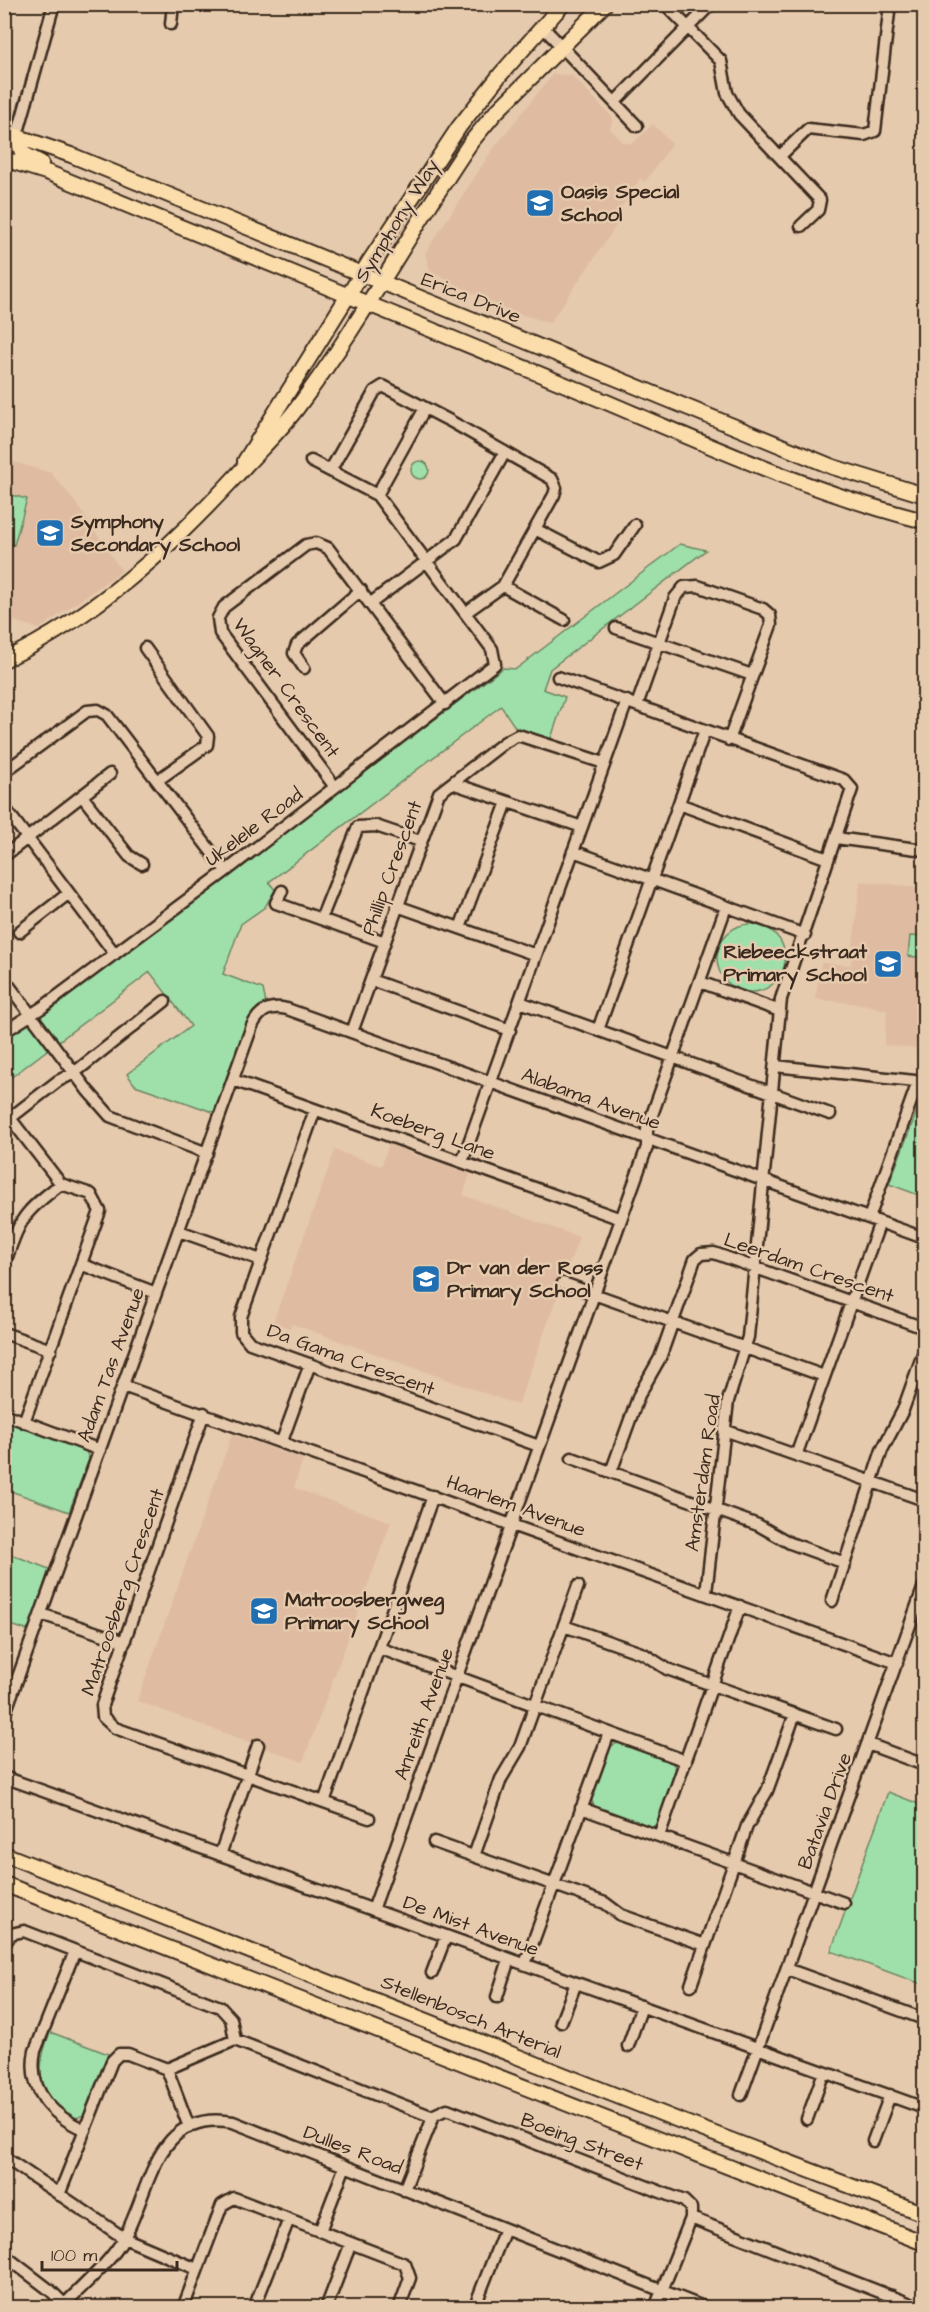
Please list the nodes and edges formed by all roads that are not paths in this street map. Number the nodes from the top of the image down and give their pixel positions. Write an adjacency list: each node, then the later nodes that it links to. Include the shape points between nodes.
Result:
1 (54, 4): 14 (street)
2 (173, 4): 8 (street)
3 (563, 4): 9 (main road, Symphony Way)
4 (605, 4): 11 (main road, Symphony Way)
5 (665, 4): 10 (street)
6 (711, 4): 10 (street)
7 (890, 4): 15 (street, via 875,131 864,135 808,129)
8 (171, 24)
9 (542, 26): 11 (street); 19 (main road, Symphony Way, via 459,127)
10 (688, 28): 12 (street); 15 (street, via 721,61 734,107)
11 (563, 48): 12 (street); 20 (main road, Symphony Way, via 495,113 471,142)
12 (615, 102): 13 (street)
13 (637, 126)
14 (8, 137): 17 (main road, via 27,157); 19 (main road, Erica Drive, via 71,155)
15 (780, 156): 18 (street, via 820,200 818,210)
16 (4, 159): 17 (main road)
17 (127, 205): 21 (main road)
18 (801, 226)
19 (362, 275): 20 (main road, Erica Drive); 21 (main road, Symphony Way)
20 (381, 283): 22 (main road, Symphony Way); 29 (main road, Erica Drive, via 833,467)
21 (350, 296): 22 (main road); 27 (main road, Symphony Way)
22 (368, 303): 27 (main road, Symphony Way, via 300,405 267,446); 30 (main road, via 773,471 854,501)
23 (425, 408): 24 (street); 26 (street, via 388,387 379,387); 28 (street)
24 (505, 452): 32 (street, via 555,483 554,495); 33 (street, via 456,539)
25 (311, 461): 26 (street)
26 (330, 471): 28 (street)
27 (238, 473): 42 (main road, Symphony Way, via 186,530 140,571 83,616)
28 (377, 495): 33 (street)
29 (924, 495)
30 (924, 521)
31 (636, 525): 32 (street, via 614,555 599,562)
32 (535, 529): 34 (street)
33 (427, 562): 36 (street); 37 (street)
34 (503, 586): 37 (street); 38 (street)
35 (361, 590): 36 (street, Wagner Crescent); 43 (street, via 297,645 294,653); 55 (street, Wagner Crescent, via 328,548 310,544 224,606 218,618 219,633)
36 (371, 603): 47 (street, Wagner Crescent)
37 (465, 613): 47 (street, Ukelele Road, via 492,649 495,664)
38 (564, 620)
39 (616, 628): 40 (street)
40 (659, 644): 44 (street); 44 (street, via 675,598 684,587 698,586 768,613 771,625); 46 (street)
41 (145, 648): 53 (street, via 208,736 207,745)
42 (4, 660)
43 (304, 668)
44 (752, 675): 49 (street)
45 (558, 677): 46 (street)
46 (632, 703): 48 (street); 50 (street)
47 (445, 704): 55 (street, Ukelele Road)
48 (705, 730): 49 (street); 58 (street)
49 (729, 740): 62 (street, Amsterdam Road, via 848,782 852,794)
50 (604, 763): 54 (street, Phillip Crescent, via 518,735); 60 (street)
51 (4, 771): 53 (street, via 87,711 98,710 107,715)
52 (110, 774): 56 (street)
53 (158, 780): 69 (street)
54 (452, 783): 57 (street); 63 (street, Phillip Crescent, via 439,793)
55 (335, 787): 69 (street, Ukelele Road)
56 (82, 796): 61 (street); 68 (street, via 129,856)
57 (507, 802): 60 (street); 76 (street)
58 (679, 804): 67 (street); 70 (street)
59 (4, 807): 61 (street)
60 (582, 827): 65 (street)
61 (28, 838): 66 (street); 72 (street)
62 (836, 838): 64 (street); 67 (street, Amsterdam Road)
63 (420, 841): 73 (street, Phillip Crescent); 75 (street, via 376,826 358,827)
64 (924, 850)
65 (573, 851): 70 (street); 81 (street)
66 (4, 856)
67 (828, 859): 78 (street, Amsterdam Road)
68 (142, 864)
69 (226, 871): 80 (street, Ukelele Road)
70 (652, 880): 74 (street); 91 (street)
71 (282, 891): 75 (street, via 276,903)
72 (69, 893): 77 (street); 80 (street)
73 (397, 906): 76 (street); 79 (street, Phillip Crescent)
74 (726, 907): 78 (street); 84 (street, Anreith Avenue)
75 (321, 919): 79 (street)
76 (460, 928): 81 (street)
77 (19, 932)
78 (805, 935): 87 (street, Amsterdam Road, via 783,989)
79 (385, 942): 83 (street, Phillip Crescent)
80 (115, 954): 88 (street, Ukelele Road)
81 (537, 955): 86 (street)
82 (4, 979): 88 (street)
83 (371, 980): 90 (street); 93 (street, Phillip Crescent)
84 (700, 982): 87 (street); 94 (street, Anreith Avenue)
85 (165, 1001): 96 (street)
86 (520, 1002): 90 (street); 91 (street)
87 (780, 1011): 95 (street, Amsterdam Road)
88 (31, 1014): 92 (street, Ukelele Road); 96 (street)
89 (252, 1026): 93 (street, Alabama Avenue, via 258,1016 276,1007); 97 (street, Adam Tas Avenue)
90 (510, 1030): 98 (street)
91 (598, 1030): 94 (street)
92 (4, 1032)
93 (352, 1032): 98 (street, Alabama Avenue)
94 (673, 1058): 100 (street); 104 (street, Anreith Avenue)
95 (775, 1066): 99 (street); 100 (street, Amsterdam Road)
96 (74, 1073): 103 (street); 105 (street, via 110,1116)
97 (233, 1080): 101 (street, Koeberg Lane); 105 (street, Adam Tas Avenue)
98 (491, 1082): 104 (street, Alabama Avenue); 106 (street)
99 (921, 1082): 109 (street)
100 (773, 1093): 102 (street); 107 (street, Amsterdam Road)
101 (315, 1110): 106 (street, Koeberg Lane); 114 (street, Da Gama Crescent)
102 (830, 1114)
103 (7, 1120): 108 (street)
104 (647, 1138): 107 (street, Alabama Avenue); 110 (street, Anreith Avenue)
105 (207, 1153): 112 (street, Adam Tas Avenue)
106 (462, 1162): 110 (street, Koeberg Lane)
107 (765, 1180): 109 (street, Alabama Avenue); 117 (street, Amsterdam Road)
108 (62, 1184): 115 (street, via 28,1210); 116 (street, via 91,1194 99,1204 100,1219)
109 (869, 1218): 111 (street, Alabama Avenue)
110 (621, 1219): 120 (street, Anreith Avenue)
111 (880, 1222): 113 (street, Alabama Avenue); 121 (street)
112 (179, 1231): 114 (street); 119 (street, Adam Tas Avenue)
113 (924, 1238)
114 (261, 1260): 128 (street, Da Gama Crescent, via 242,1317 241,1332 250,1343)
115 (4, 1265)
116 (83, 1265): 119 (street); 126 (street)
117 (756, 1267): 121 (street, Leerdam Crescent); 122 (street, Leerdam Crescent, via 714,1252 701,1254 695,1259); 125 (street, Amsterdam Road)
118 (563, 1283): 120 (street)
119 (156, 1293): 130 (street, Adam Tas Avenue)
120 (594, 1294): 122 (street); 136 (street, Anreith Avenue)
121 (851, 1302): 123 (street, Leerdam Crescent); 129 (street)
122 (672, 1322): 125 (street); 140 (street, Leerdam Crescent)
123 (924, 1328)
124 (4, 1333): 126 (street)
125 (746, 1349): 129 (street); 134 (street, Amsterdam Road, via 728,1401)
126 (51, 1350): 133 (street)
127 (924, 1351): 141 (street)
128 (310, 1364): 135 (street); 136 (street, Da Gama Crescent)
129 (825, 1376): 138 (street)
130 (123, 1386): 131 (street, Haarlem Avenue); 137 (street, Adam Tas Avenue)
131 (204, 1413): 135 (street, Haarlem Avenue); 155 (street, Matroosberg Crescent)
132 (4, 1414): 133 (street)
133 (24, 1422): 137 (street)
134 (724, 1430): 138 (street); 144 (street, Amsterdam Road)
135 (282, 1441): 142 (street, Haarlem Avenue)
136 (539, 1446): 145 (street, Anreith Avenue)
137 (100, 1450): 153 (street, Adam Tas Avenue)
138 (797, 1453): 141 (street)
139 (572, 1458): 140 (street)
140 (610, 1472): 144 (street)
141 (871, 1481): 143 (street); 146 (street)
142 (433, 1496): 145 (street, Haarlem Avenue); 156 (street)
143 (924, 1500)
144 (715, 1510): 146 (street); 149 (street, Amsterdam Road)
145 (512, 1524): 149 (street, Haarlem Avenue); 158 (street, Anreith Avenue)
146 (845, 1563): 150 (street)
147 (578, 1586): 154 (street)
148 (924, 1586): 152 (street, Batavia Drive)
149 (706, 1593): 151 (street, Haarlem Avenue)
150 (832, 1601)
151 (740, 1606): 157 (street, Haarlem Avenue); 159 (street)
152 (920, 1613): 157 (street, Batavia Drive)
153 (41, 1614): 155 (street); 162 (street, Adam Tas Avenue)
154 (564, 1626): 159 (street, via 644,1654 667,1669); 160 (street)
155 (125, 1642): 169 (street, Matroosberg Crescent, via 102,1705 106,1720 115,1728)
156 (379, 1648): 158 (street); 171 (street)
157 (897, 1663): 165 (street, Batavia Drive)
158 (457, 1677): 160 (street); 184 (street, Anreith Avenue)
159 (712, 1684): 161 (street); 167 (street)
160 (535, 1705): 164 (street); 178 (street, via 520,1747 501,1779)
161 (795, 1714): 163 (street); 179 (street, via 767,1791 751,1817)
162 (4, 1716)
163 (836, 1729)
164 (609, 1732): 167 (street); 172 (street)
165 (868, 1744): 168 (street); 182 (street, Batavia Drive)
166 (258, 1745): 169 (street)
167 (686, 1761): 174 (street)
168 (924, 1765)
169 (247, 1775): 171 (street, Matroosberg Crescent); 177 (street)
170 (4, 1777): 177 (street, De Mist Avenue)
171 (324, 1802): 173 (street, Matroosberg Crescent)
172 (581, 1808): 174 (street); 181 (street)
173 (369, 1818)
174 (660, 1836): 179 (street)
175 (434, 1842): 178 (street)
176 (4, 1854): 216 (main road, Stellenbosch Arterial)
177 (220, 1855): 184 (street, De Mist Avenue)
178 (474, 1856): 181 (street)
179 (734, 1863): 182 (street); 187 (street)
180 (4, 1884): 223 (main road)
181 (554, 1885): 187 (street, via 605,1903 628,1918); 190 (street)
182 (814, 1893): 183 (street); 191 (street, Batavia Drive)
183 (844, 1903)
184 (373, 1910): 185 (street, De Mist Avenue)
185 (446, 1936): 189 (street, De Mist Avenue); 192 (street)
186 (4, 1945): 188 (street, via 11,1934 22,1931)
187 (705, 1945): 194 (street)
188 (75, 1951): 199 (street, via 220,2007 231,2019); 210 (street, via 33,2066 38,2090 46,2103)
189 (509, 1959): 190 (street, De Mist Avenue); 195 (street)
190 (525, 1964): 193 (street, De Mist Avenue)
191 (787, 1969): 197 (street); 201 (street, Batavia Drive)
192 (432, 1973)
193 (576, 1983): 196 (street, De Mist Avenue); 198 (street)
194 (691, 1985)
195 (497, 1997)
196 (642, 2006): 200 (street); 201 (street, De Mist Avenue)
197 (924, 2019)
198 (561, 2022)
199 (235, 2040): 202 (street); 207 (street)
200 (628, 2046)
201 (758, 2048): 203 (street, De Mist Avenue); 204 (street, Batavia Drive)
202 (167, 2069): 209 (street); 210 (street, via 125,2053 116,2055)
203 (824, 2072): 205 (street, De Mist Avenue); 208 (street)
204 (741, 2095)
205 (890, 2095): 206 (street, De Mist Avenue); 211 (street)
206 (924, 2108)
207 (433, 2117): 214 (street); 217 (street, Boeing Street, via 438,2110 447,2109 472,2118 684,2201 691,2208)
208 (807, 2119)
209 (189, 2127): 213 (street, Dulles Road, via 215,2121 233,2122); 221 (street, Dulles Road, via 173,2137 161,2152)
210 (85, 2130): 215 (street)
211 (873, 2141)
212 (4, 2157): 215 (street)
213 (345, 2166): 214 (street, Dulles Road); 220 (street)
214 (404, 2190): 219 (street, Dulles Road)
215 (59, 2195): 221 (street)
216 (924, 2214)
217 (691, 2218): 226 (street); 227 (street)
218 (289, 2219): 220 (street); 225 (street, via 237,2198 226,2200); 230 (street)
219 (505, 2229): 226 (street, Dulles Road); 233 (street)
220 (320, 2231): 222 (street)
221 (124, 2238): 225 (street); 228 (street, Dulles Road)
222 (351, 2243): 231 (street); 232 (street, via 408,2267 410,2278)
223 (924, 2243)
224 (4, 2255): 228 (street)
225 (197, 2269): 229 (street)
226 (662, 2290): 234 (street); 235 (street, Dulles Road)
227 (892, 2296): 236 (street); 237 (street)
228 (67, 2306)
229 (183, 2307)
230 (254, 2307)
231 (326, 2307)
232 (399, 2307)
233 (474, 2307)
234 (656, 2307)
235 (706, 2307)
236 (887, 2307)
237 (921, 2307)

